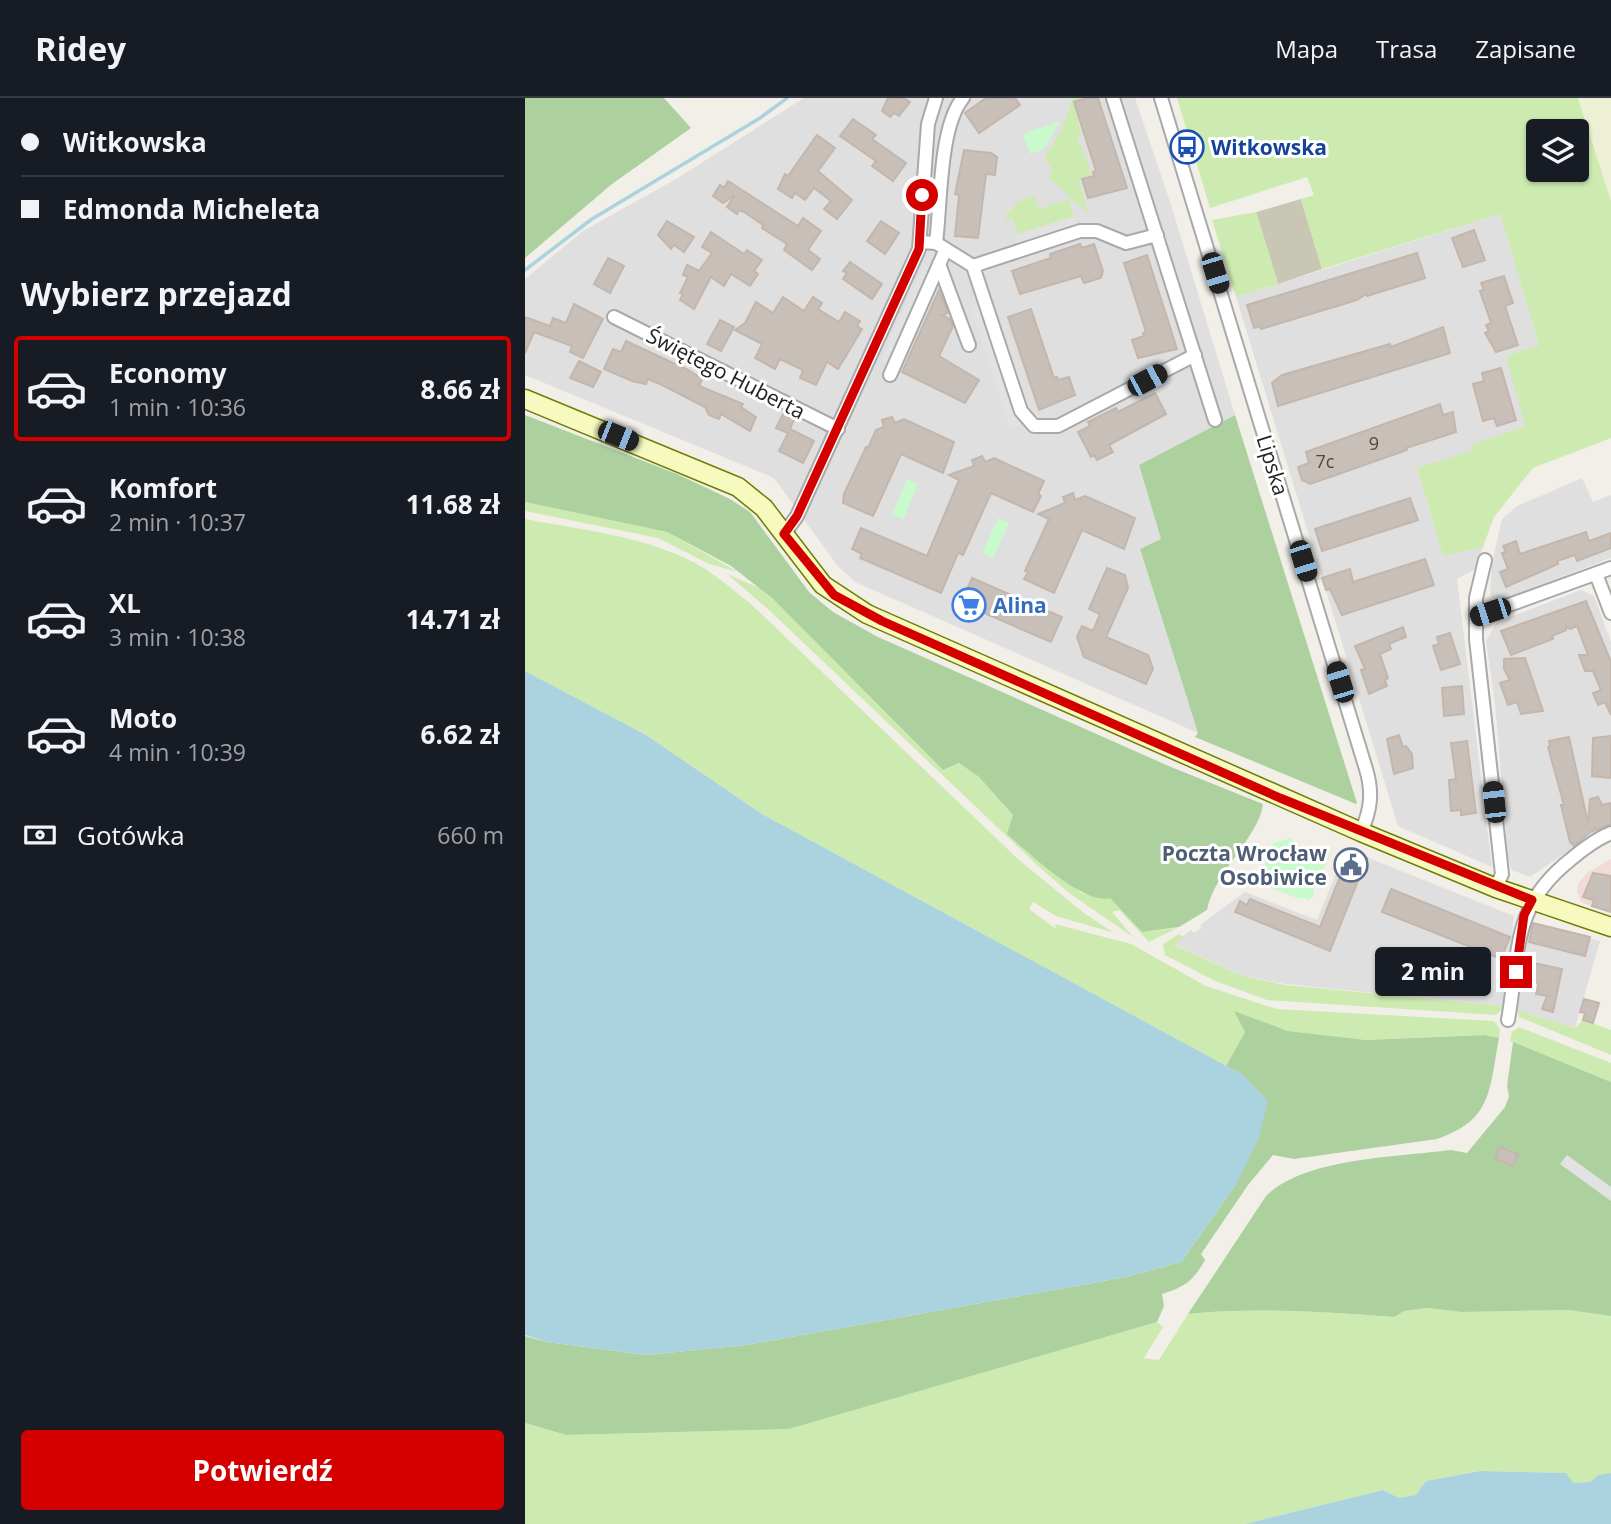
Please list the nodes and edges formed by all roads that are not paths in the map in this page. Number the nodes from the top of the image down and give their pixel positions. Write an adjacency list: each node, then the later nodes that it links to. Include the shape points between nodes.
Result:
1 (936, 98): 6 (street, via 928,124)
2 (964, 98): 7 (street, via 953,113 950,128)
3 (1113, 98): 5 (street)
4 (1161, 98): 23 (street, Lipska, via 1367,769 1371,797)
5 (1157, 235): 9 (street, via 1126,243 1097,231 1080,231); 12 (street)
6 (920, 242): 7 (street); 16 (street)
7 (941, 247): 8 (street); 9 (street)
8 (939, 264): 11 (street); 13 (street)
9 (973, 266): 12 (street, via 1021,411 1034,426 1058,426)
10 (614, 317): 16 (street, Świętego Huberta)
11 (969, 345)
12 (1195, 355): 15 (street)
13 (890, 375)
14 (525, 399): 17 (street, via 738,487 764,508)
15 (1215, 420)
16 (838, 429): 17 (street)
17 (784, 534): 23 (street, via 824,585 867,614)
18 (1485, 560): 22 (street)
19 (1611, 568): 20 (street)
20 (1596, 574): 21 (street); 22 (street)
21 (1611, 612)
22 (1476, 617): 25 (street, via 1502,874)
23 (1361, 832): 25 (street)
24 (1611, 833): 26 (street, via 1549,876)
25 (1496, 888): 26 (street)
26 (1532, 900): 27 (street); 28 (street, via 1523,921)
27 (1611, 927)
28 (1508, 1020)

